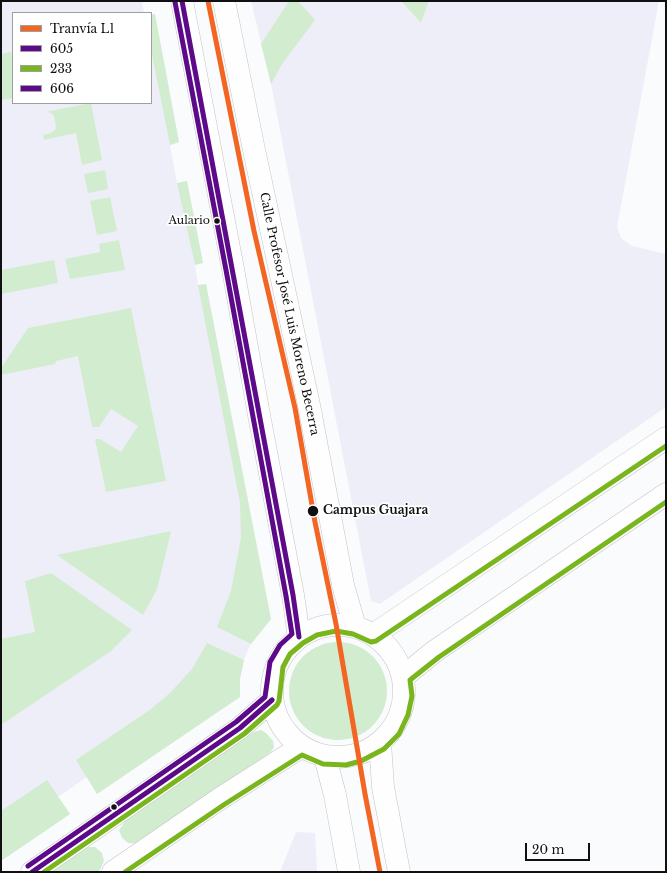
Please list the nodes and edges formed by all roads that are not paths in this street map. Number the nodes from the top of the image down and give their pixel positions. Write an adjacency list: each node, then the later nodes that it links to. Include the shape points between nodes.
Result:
1 (182, 1): 6 (street)
2 (224, 1): 5 (street, Calle Profesor José Luis Moreno Becerra, via 309,405 343,585)
3 (666, 438): 5 (street)
4 (666, 494): 7 (street, via 435,651)
5 (364, 631): 6 (street, via 336,624 315,628); 7 (street, via 393,653)
6 (299, 636): 8 (street, via 285,649 276,665)
7 (403, 677): 9 (street, via 405,695 401,713 393,730)
8 (272, 700): 10 (street, via 281,727); 12 (street, via 240,728)
9 (380, 743): 11 (street, via 358,755 346,758); 15 (street, via 383,787)
10 (301, 747): 11 (street); 13 (street)
11 (325, 757): 14 (street, via 335,795)
12 (32, 872)
13 (113, 872)
14 (349, 872)
15 (399, 872)

